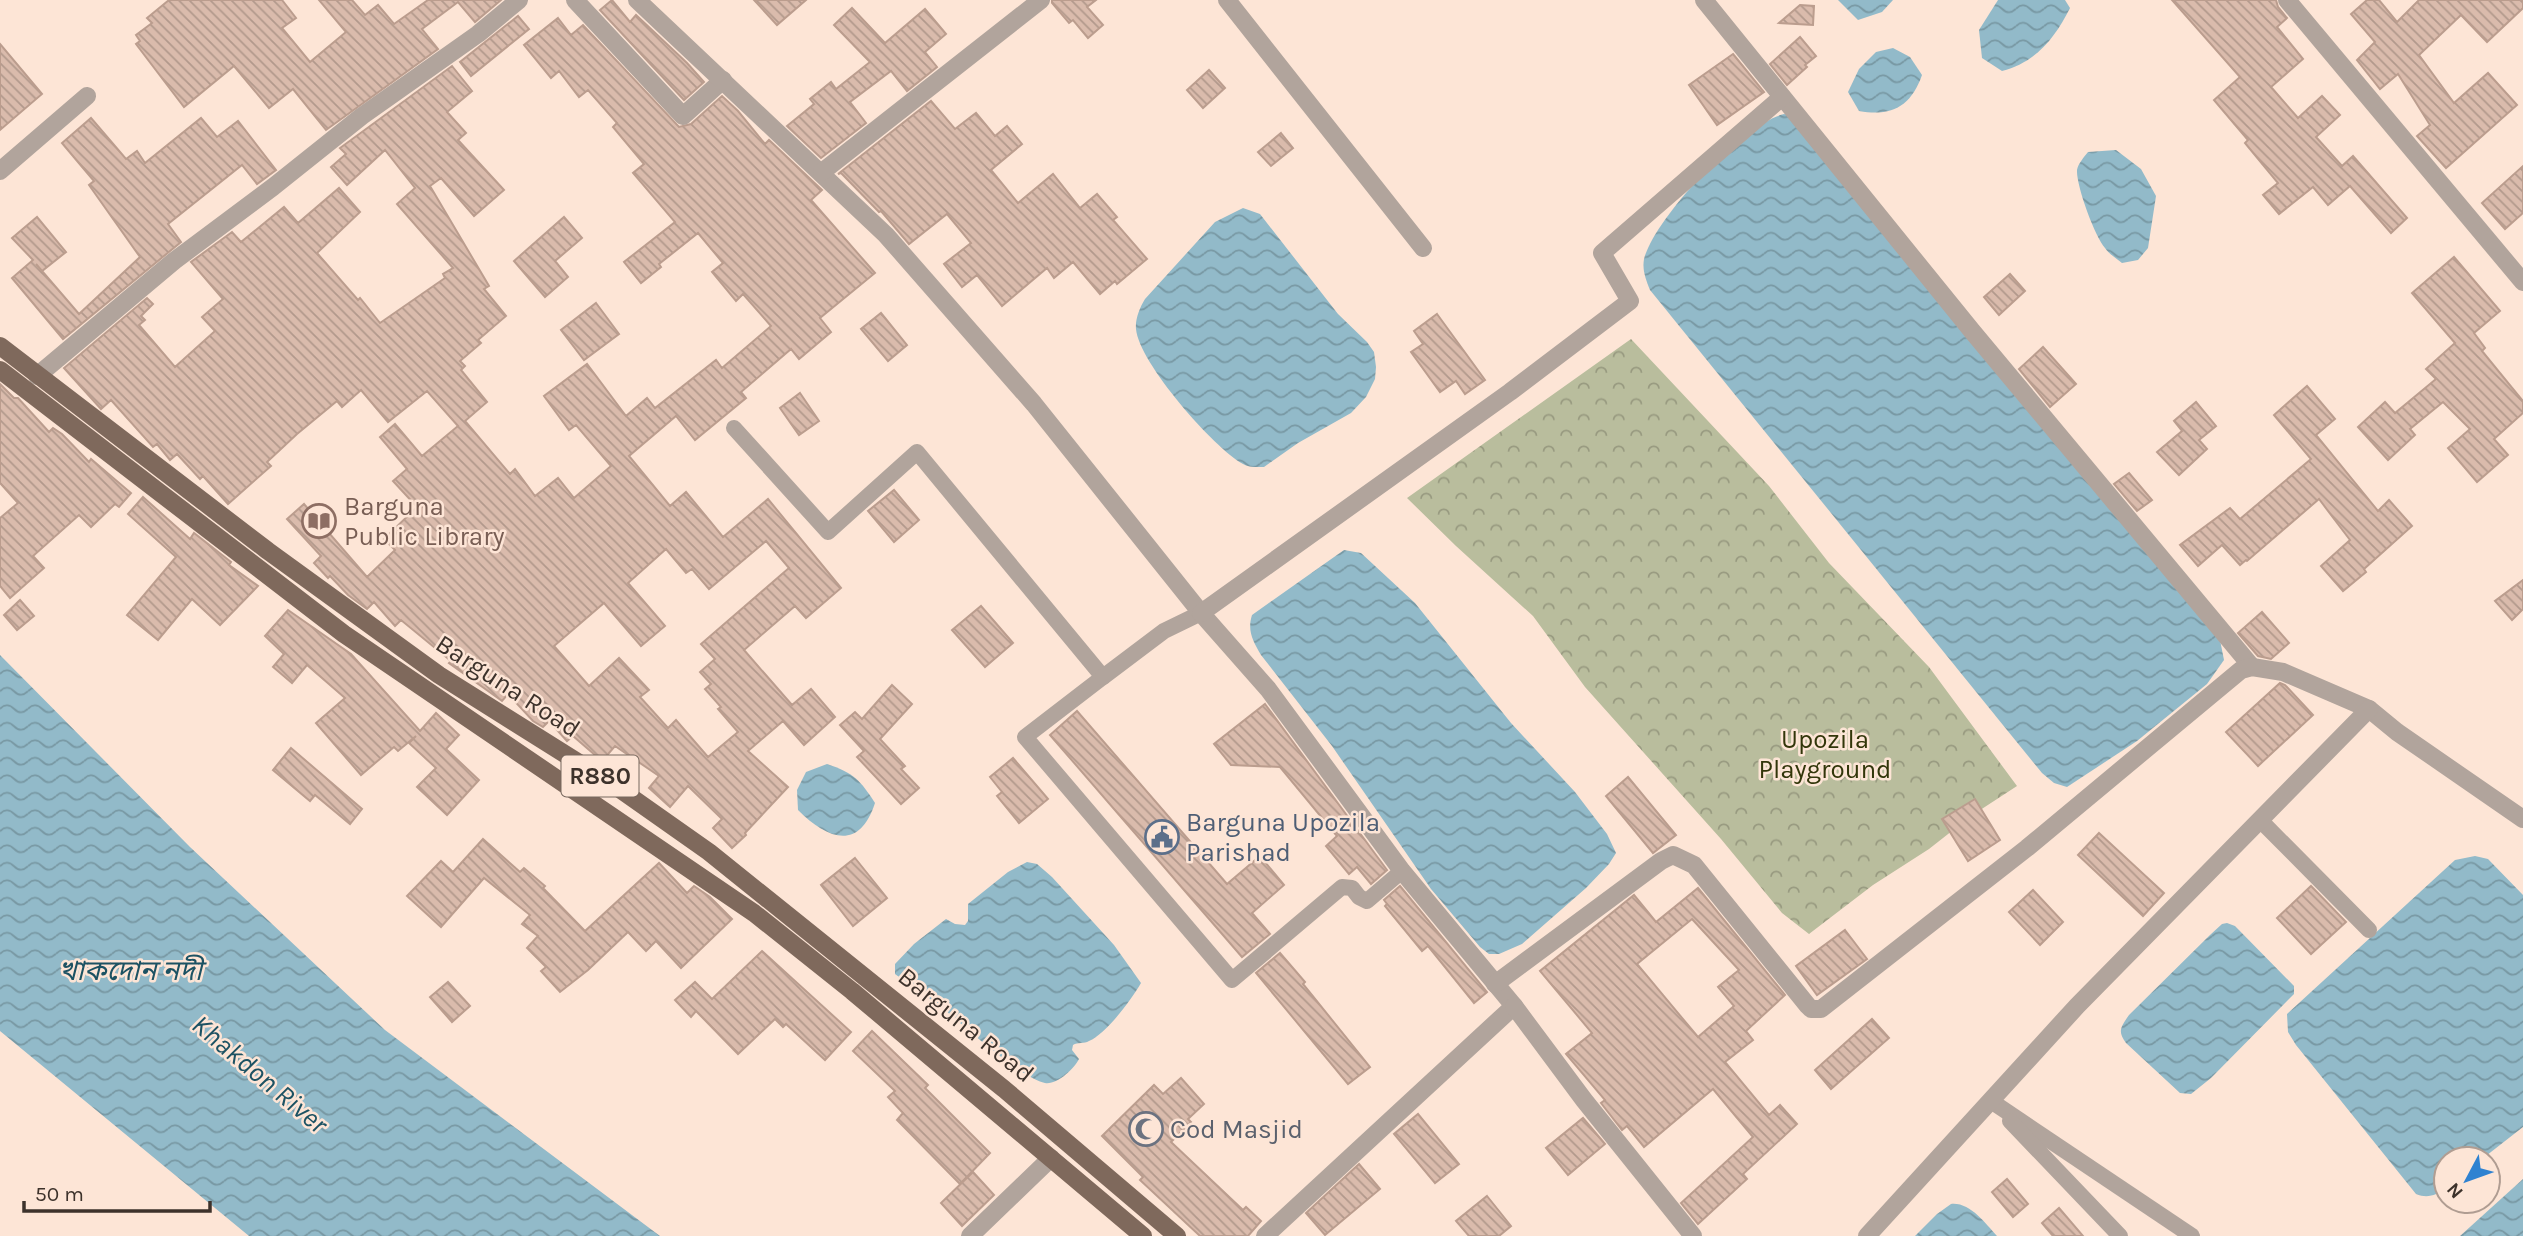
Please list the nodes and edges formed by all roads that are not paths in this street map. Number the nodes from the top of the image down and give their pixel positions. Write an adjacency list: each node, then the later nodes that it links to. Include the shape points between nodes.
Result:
1 (519, 0): 17 (street, via 174,261)
2 (575, 0): 8 (street, via 683,116)
3 (637, 0): 8 (street)
4 (1041, 0): 12 (street)
5 (1227, 0): 13 (street)
6 (1704, 0): 10 (street)
7 (2287, 0): 14 (street)
8 (723, 80): 12 (street)
9 (87, 96): 11 (street)
10 (1782, 97): 19 (street, via 1602,253 1630,301); 20 (street)
11 (0, 170)
12 (822, 172): 19 (street, via 886,235 1034,404)
13 (1423, 248)
14 (2523, 282)
15 (0, 346): 17 (main road, Barguna Road / R880)
16 (0, 369): 30 (main road, Barguna Road / R880, via 344,635 754,913)
17 (37, 376): 33 (main road, Barguna Road / R880, via 439,675 611,783 709,852 1004,1089)
18 (734, 428): 21 (lane, via 828,532 917,452)
19 (1201, 613): 21 (lane, via 1164,631); 25 (street, via 1268,689)
20 (2252, 667): 22 (street, via 2283,672); 27 (street, via 2241,670 1826,1007 1811,1009 1694,865 1673,855)
21 (1103, 677): 25 (lane, via 1025,737 1232,981 1342,887 1352,888 1367,901)
22 (2369, 709): 23 (street); 24 (street)
23 (2523, 819)
24 (2261, 821): 26 (lane); 29 (street, via 2154,926)
25 (1402, 871): 27 (street)
26 (2369, 930)
27 (1494, 984): 28 (street)
28 (1514, 1006): 34 (street); 35 (street)
29 (1991, 1101): 36 (street); 37 (lane); 38 (lane)
30 (1051, 1158): 31 (street); 32 (main road, Barguna Road / R880)
31 (970, 1236)
32 (1143, 1236)
33 (1177, 1236)
34 (1265, 1236)
35 (1693, 1236)
36 (1867, 1236)
37 (2120, 1236)
38 (2192, 1236)

